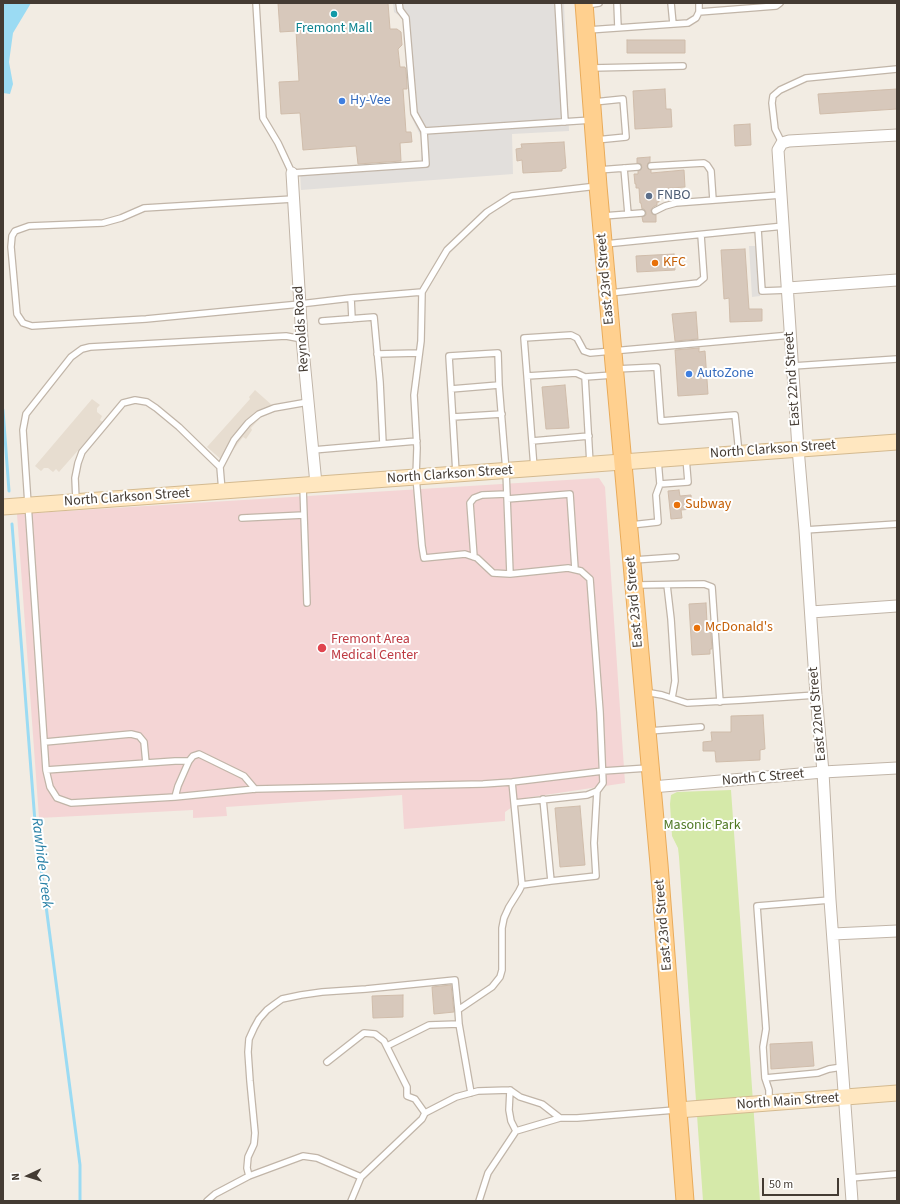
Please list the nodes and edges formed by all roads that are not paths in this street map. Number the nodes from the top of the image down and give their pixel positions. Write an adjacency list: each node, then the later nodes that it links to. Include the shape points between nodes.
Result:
1 (256, 3): 26 (lane, via 263,118)
2 (399, 3): 19 (lane, via 400,10 406,18 414,113)
3 (558, 3): 18 (lane)
4 (617, 3): 11 (lane)
5 (671, 3): 10 (lane)
6 (699, 3): 9 (lane)
7 (780, 3): 9 (lane, via 776,6)
8 (589, 4): 12 (main road, East 23rd Street)
9 (699, 12): 10 (lane, via 696,18 688,23)
10 (673, 24): 11 (lane)
11 (618, 28): 12 (lane)
12 (586, 30): 14 (main road, East 23rd Street)
13 (683, 66): 14 (lane)
14 (588, 68): 16 (main road, East 23rd Street)
15 (897, 69): 22 (lane, via 806,78 780,90 773,96 772,103 775,128)
16 (591, 102): 17 (main road, East 23rd Street); 21 (lane, via 623,99 626,137)
17 (592, 120): 18 (lane); 21 (main road, East 23rd Street)
18 (565, 122): 19 (lane)
19 (424, 131): 26 (lane, via 426,164)
20 (897, 135): 22 (street)
21 (594, 140): 27 (main road, East 23rd Street)
22 (782, 143): 28 (street, East 22nd Street, via 778,150)
23 (651, 166): 30 (lane, via 704,163 710,171)
24 (638, 167): 25 (lane)
25 (624, 168): 27 (lane); 33 (lane)
26 (292, 173): 29 (street, Reynolds Road)
27 (597, 178): 34 (main road, East 23rd Street); 41 (lane, via 512,196 488,212 447,250)
28 (781, 194): 30 (lane); 35 (street, East 22nd Street)
29 (293, 199): 44 (street, Reynolds Road); 44 (lane, via 144,208 121,218 103,222 29,226 15,231 11,247 18,314 23,323 32,326 146,319)
30 (713, 200): 31 (lane, via 676,203)
31 (655, 211)
32 (642, 213): 33 (lane)
33 (628, 214): 34 (lane)
34 (600, 216): 38 (main road, East 23rd Street)
35 (784, 226): 36 (lane); 40 (street, East 22nd Street)
36 (758, 229): 37 (lane); 40 (lane, via 762,291)
37 (701, 235): 38 (lane); 42 (lane, via 704,278 698,283)
38 (603, 244): 42 (main road, East 23rd Street)
39 (897, 280): 40 (street)
40 (788, 289): 47 (street, East 22nd Street)
41 (422, 292): 43 (lane); 50 (lane)
42 (607, 293): 49 (main road, East 23rd Street)
43 (351, 298): 44 (lane); 45 (lane)
44 (300, 304): 48 (street, Reynolds Road)
45 (352, 319): 46 (lane); 51 (lane, via 374,317)
46 (322, 321)
47 (791, 335): 49 (lane); 53 (street, East 22nd Street)
48 (302, 339): 59 (street, Reynolds Road); 84 (lane, via 286,336 90,346 82,349 71,357 26,414 22,430)
49 (612, 351): 54 (main road, East 23rd Street); 55 (lane, via 584,351 577,338 571,335 524,338)
50 (419, 353): 51 (lane); 63 (lane, via 414,395)
51 (377, 354): 66 (lane)
52 (897, 359): 53 (lane)
53 (792, 366): 67 (street, East 22nd Street)
54 (614, 372): 56 (lane); 69 (lane, via 657,367 661,421 735,415); 72 (main road, East 23rd Street)
55 (527, 376): 56 (lane, via 576,373); 64 (lane)
56 (585, 377): 62 (lane)
57 (499, 385): 58 (lane); 58 (lane, via 498,353 449,356); 60 (lane)
58 (451, 389): 61 (lane)
59 (308, 402): 68 (street, Reynolds Road); 74 (lane, via 274,408 248,423 234,440)
60 (502, 414): 61 (lane); 76 (lane)
61 (453, 417): 77 (lane)
62 (589, 436): 64 (lane); 73 (lane)
63 (417, 441): 66 (lane); 78 (lane)
64 (532, 441): 75 (lane)
65 (897, 442): 67 (street, North Clarkson Street)
66 (383, 444): 68 (lane)
67 (798, 448): 69 (street, North Clarkson Street); 90 (street, East 22nd Street)
68 (312, 450): 80 (street, Reynolds Road)
69 (739, 453): 70 (street, North Clarkson Street)
70 (685, 457): 71 (street, North Clarkson Street); 79 (lane, via 688,482)
71 (658, 459): 72 (street, North Clarkson Street); 79 (lane)
72 (623, 462): 73 (street, North Clarkson Street); 89 (main road, East 23rd Street)
73 (590, 464): 75 (street, North Clarkson Street)
74 (220, 468): 81 (lane); 83 (lane, via 156,408 147,402 135,400 123,403 82,452 75,478)
75 (534, 469): 76 (street, North Clarkson Street)
76 (506, 471): 77 (street, North Clarkson Street); 82 (lane)
77 (456, 474): 78 (street, North Clarkson Street)
78 (416, 477): 80 (street, North Clarkson Street); 91 (lane, via 424,558 465,554)
79 (660, 484): 89 (lane, via 656,496 658,522)
80 (309, 485): 81 (street, North Clarkson Street); 86 (lane)
81 (222, 491): 83 (street, North Clarkson Street)
82 (507, 496): 91 (lane, via 482,495 470,503); 94 (lane, via 570,494); 95 (lane)
83 (76, 502): 84 (street, North Clarkson Street)
84 (28, 505): 85 (street, North Clarkson Street); 107 (lane)
85 (3, 507)
86 (304, 515): 87 (lane); 98 (lane)
87 (242, 518)
88 (897, 524): 90 (lane)
89 (628, 526): 93 (main road, East 23rd Street)
90 (805, 530): 100 (street, East 22nd Street)
91 (474, 557): 95 (lane, via 493,573)
92 (676, 557): 93 (lane)
93 (631, 560): 97 (main road, East 23rd Street)
94 (575, 569): 95 (lane); 113 (lane, via 590,579)
95 (510, 574)
96 (667, 585): 97 (lane); 103 (lane, via 675,681); 104 (lane, via 704,584 712,587)
97 (634, 586): 101 (main road, East 23rd Street)
98 (307, 603)
99 (897, 606): 100 (street)
100 (811, 612): 102 (street, East 22nd Street)
101 (643, 692): 103 (lane); 106 (main road, East 23rd Street)
102 (816, 695): 104 (lane); 114 (street, East 22nd Street)
103 (672, 698): 104 (lane, via 687,703)
104 (720, 702)
105 (702, 728): 106 (lane)
106 (647, 732): 110 (main road, East 23rd Street)
107 (44, 742): 109 (lane, via 131,734 139,736 144,742); 112 (lane)
108 (189, 761): 109 (lane); 117 (lane, via 199,754 244,776); 119 (lane)
109 (146, 763): 112 (lane)
110 (650, 768): 113 (lane); 116 (main road, East 23rd Street)
111 (897, 768): 114 (street, North C Street)
112 (46, 770): 119 (lane, via 50,787 57,798 71,803)
113 (603, 771): 115 (lane); 118 (lane, via 603,783)
114 (823, 772): 116 (street, North C Street); 124 (street, East 22nd Street)
115 (512, 782): 117 (lane); 121 (lane)
116 (652, 787): 138 (main road, East 23rd Street)
117 (255, 789): 119 (lane)
118 (597, 791): 120 (lane, via 587,795); 122 (lane, via 594,843 596,876)
119 (175, 797)
120 (542, 799): 121 (lane); 122 (lane)
121 (514, 803): 123 (lane)
122 (551, 881): 123 (lane)
123 (522, 885): 127 (lane, via 504,918 500,978 492,987)
124 (830, 900): 126 (street, East 22nd Street); 132 (lane, via 757,906 766,1029 763,1047)
125 (897, 930): 126 (street)
126 (833, 934): 131 (street, East 22nd Street)
127 (458, 1010): 128 (lane); 143 (lane, via 455,980 301,995 282,999 267,1010 259,1019 249,1039 255,1133 254,1144 248,1157)
128 (458, 1024): 129 (lane, via 429,1025); 134 (lane)
129 (387, 1046): 130 (lane, via 384,1040 375,1034 364,1033); 139 (lane, via 407,1087 407,1096 415,1099)
130 (327, 1062)
131 (842, 1067): 132 (lane, via 818,1073); 136 (street, East 22nd Street)
132 (765, 1078): 137 (lane)
133 (510, 1090): 134 (lane); 140 (lane, via 520,1097 542,1104); 141 (lane, via 509,1110)
134 (471, 1093): 139 (lane, via 456,1097)
135 (897, 1093): 136 (street, North Main Street)
136 (844, 1098): 137 (street, North Main Street); 145 (street, East 22nd Street)
137 (769, 1102): 138 (street, North Main Street)
138 (678, 1110): 140 (lane); 149 (main road, East 23rd Street)
139 (425, 1113): 144 (lane, via 422,1119)
140 (560, 1118): 141 (lane)
141 (516, 1131): 148 (lane, via 488,1173)
142 (897, 1174): 145 (lane)
143 (248, 1176): 144 (lane, via 303,1156 317,1158); 146 (lane)
144 (361, 1177): 147 (lane)
145 (851, 1178): 150 (street, East 22nd Street)
146 (207, 1201)
147 (351, 1201)
148 (479, 1201)
149 (685, 1201)
150 (852, 1201)

